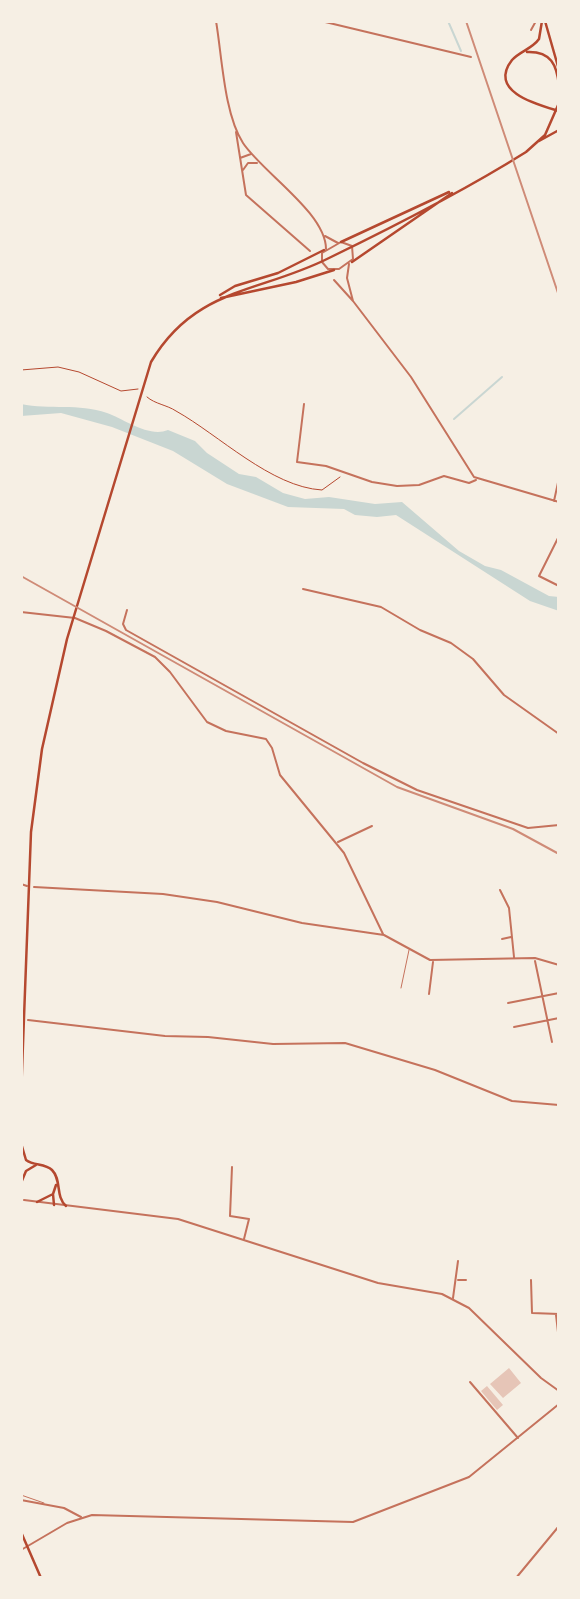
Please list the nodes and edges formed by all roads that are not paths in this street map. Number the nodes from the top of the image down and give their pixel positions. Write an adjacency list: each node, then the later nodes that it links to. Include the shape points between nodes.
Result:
1 (216, 21): 14 (street)
2 (321, 21): 8 (street)
3 (536, 21): 5 (street)
4 (543, 21): 6 (highway, via 539,39); 7 (highway)
5 (531, 30)
6 (524, 52): 11 (highway, via 548,56); 13 (highway, via 509,66 510,89 523,100)
7 (555, 55): 9 (highway); 10 (highway)
8 (471, 57)
9 (559, 60)
10 (559, 70)
11 (559, 86)
12 (559, 104): 16 (highway)
13 (559, 111)
14 (236, 130): 17 (street); 18 (street)
15 (559, 130): 16 (highway)
16 (539, 141): 21 (highway)
17 (252, 154): 18 (street); 19 (street)
18 (240, 158): 20 (street)
19 (262, 164): 20 (street, via 248,163); 22 (street)
20 (243, 174): 25 (street, via 249,198)
21 (452, 192): 23 (highway); 26 (highway); 31 (highway, via 313,266)
22 (321, 232): 23 (street); 24 (street)
23 (339, 242): 24 (street); 26 (street, via 352,248)
24 (325, 250): 28 (street, via 322,263); 31 (highway, via 278,273 235,286)
25 (310, 251)
26 (350, 263): 27 (street); 29 (street)
27 (339, 269): 28 (street); 29 (street)
28 (334, 270): 31 (highway)
29 (347, 278): 32 (street)
30 (334, 280): 32 (street)
31 (218, 298): 69 (highway, via 171,332 143,379 67,639 33,814)
32 (354, 301): 35 (street, via 411,377)
33 (304, 404): 35 (street, via 296,462 407,487 444,476 469,483)
34 (559, 478): 36 (street)
35 (477, 479): 36 (street)
36 (554, 501): 37 (street)
37 (559, 502)
38 (559, 513): 39 (street, via 558,538 539,576)
39 (559, 586)
40 (303, 589): 43 (street, via 382,607 451,643 473,659 505,695)
41 (127, 610): 44 (street, via 127,630 399,781 527,828)
42 (21, 612): 46 (street, via 80,620 155,657 206,722 270,742 280,775)
43 (559, 734)
44 (559, 825)
45 (372, 826): 46 (street)
46 (337, 842): 51 (street)
47 (21, 884): 48 (street)
48 (27, 886)
49 (34, 887): 51 (street, via 172,895)
50 (500, 890): 52 (street, via 509,908)
51 (384, 935): 54 (street)
52 (513, 937): 53 (street); 55 (street)
53 (502, 939)
54 (409, 950): 57 (street); 59 (lane)
55 (514, 958): 56 (street); 57 (street)
56 (535, 958): 58 (street); 62 (street)
57 (433, 961): 61 (street)
58 (559, 965)
59 (401, 988)
60 (559, 993): 62 (street)
61 (429, 994)
62 (542, 996): 63 (street); 66 (street)
63 (508, 1003)
64 (559, 1018): 66 (street)
65 (28, 1020): 70 (street, via 273,1044 345,1043 435,1070 512,1101)
66 (547, 1021): 67 (street); 68 (street)
67 (514, 1027)
68 (552, 1042)
69 (21, 1097)
70 (559, 1105)
71 (21, 1143): 72 (highway, via 26,1160)
72 (36, 1165): 74 (highway, via 52,1170); 75 (highway, via 26,1171)
73 (232, 1167): 82 (street, via 230,1216 249,1219)
74 (57, 1182): 76 (highway); 77 (highway)
75 (21, 1183)
76 (53, 1194): 79 (highway); 80 (highway)
77 (58, 1194): 80 (highway); 81 (highway)
78 (24, 1200): 79 (street)
79 (37, 1202): 80 (street)
80 (54, 1205): 81 (street)
81 (65, 1206): 82 (street, via 177,1219)
82 (243, 1240): 87 (street, via 378,1283)
83 (458, 1261): 84 (street)
84 (457, 1280): 85 (street); 87 (street)
85 (466, 1280)
86 (531, 1280): 88 (street, via 532,1313)
87 (453, 1298): 91 (street)
88 (558, 1314): 89 (street)
89 (559, 1341)
90 (470, 1382): 93 (street)
91 (559, 1389)
92 (559, 1405): 93 (street)
93 (518, 1438): 97 (street, via 462,1481 353,1522)
94 (21, 1495): 96 (lane)
95 (21, 1500): 96 (street)
96 (44, 1503): 97 (street)
97 (81, 1517): 100 (street)
98 (559, 1526): 102 (street)
99 (21, 1532): 101 (highway)
100 (21, 1550)
101 (40, 1578)
102 (516, 1578)

